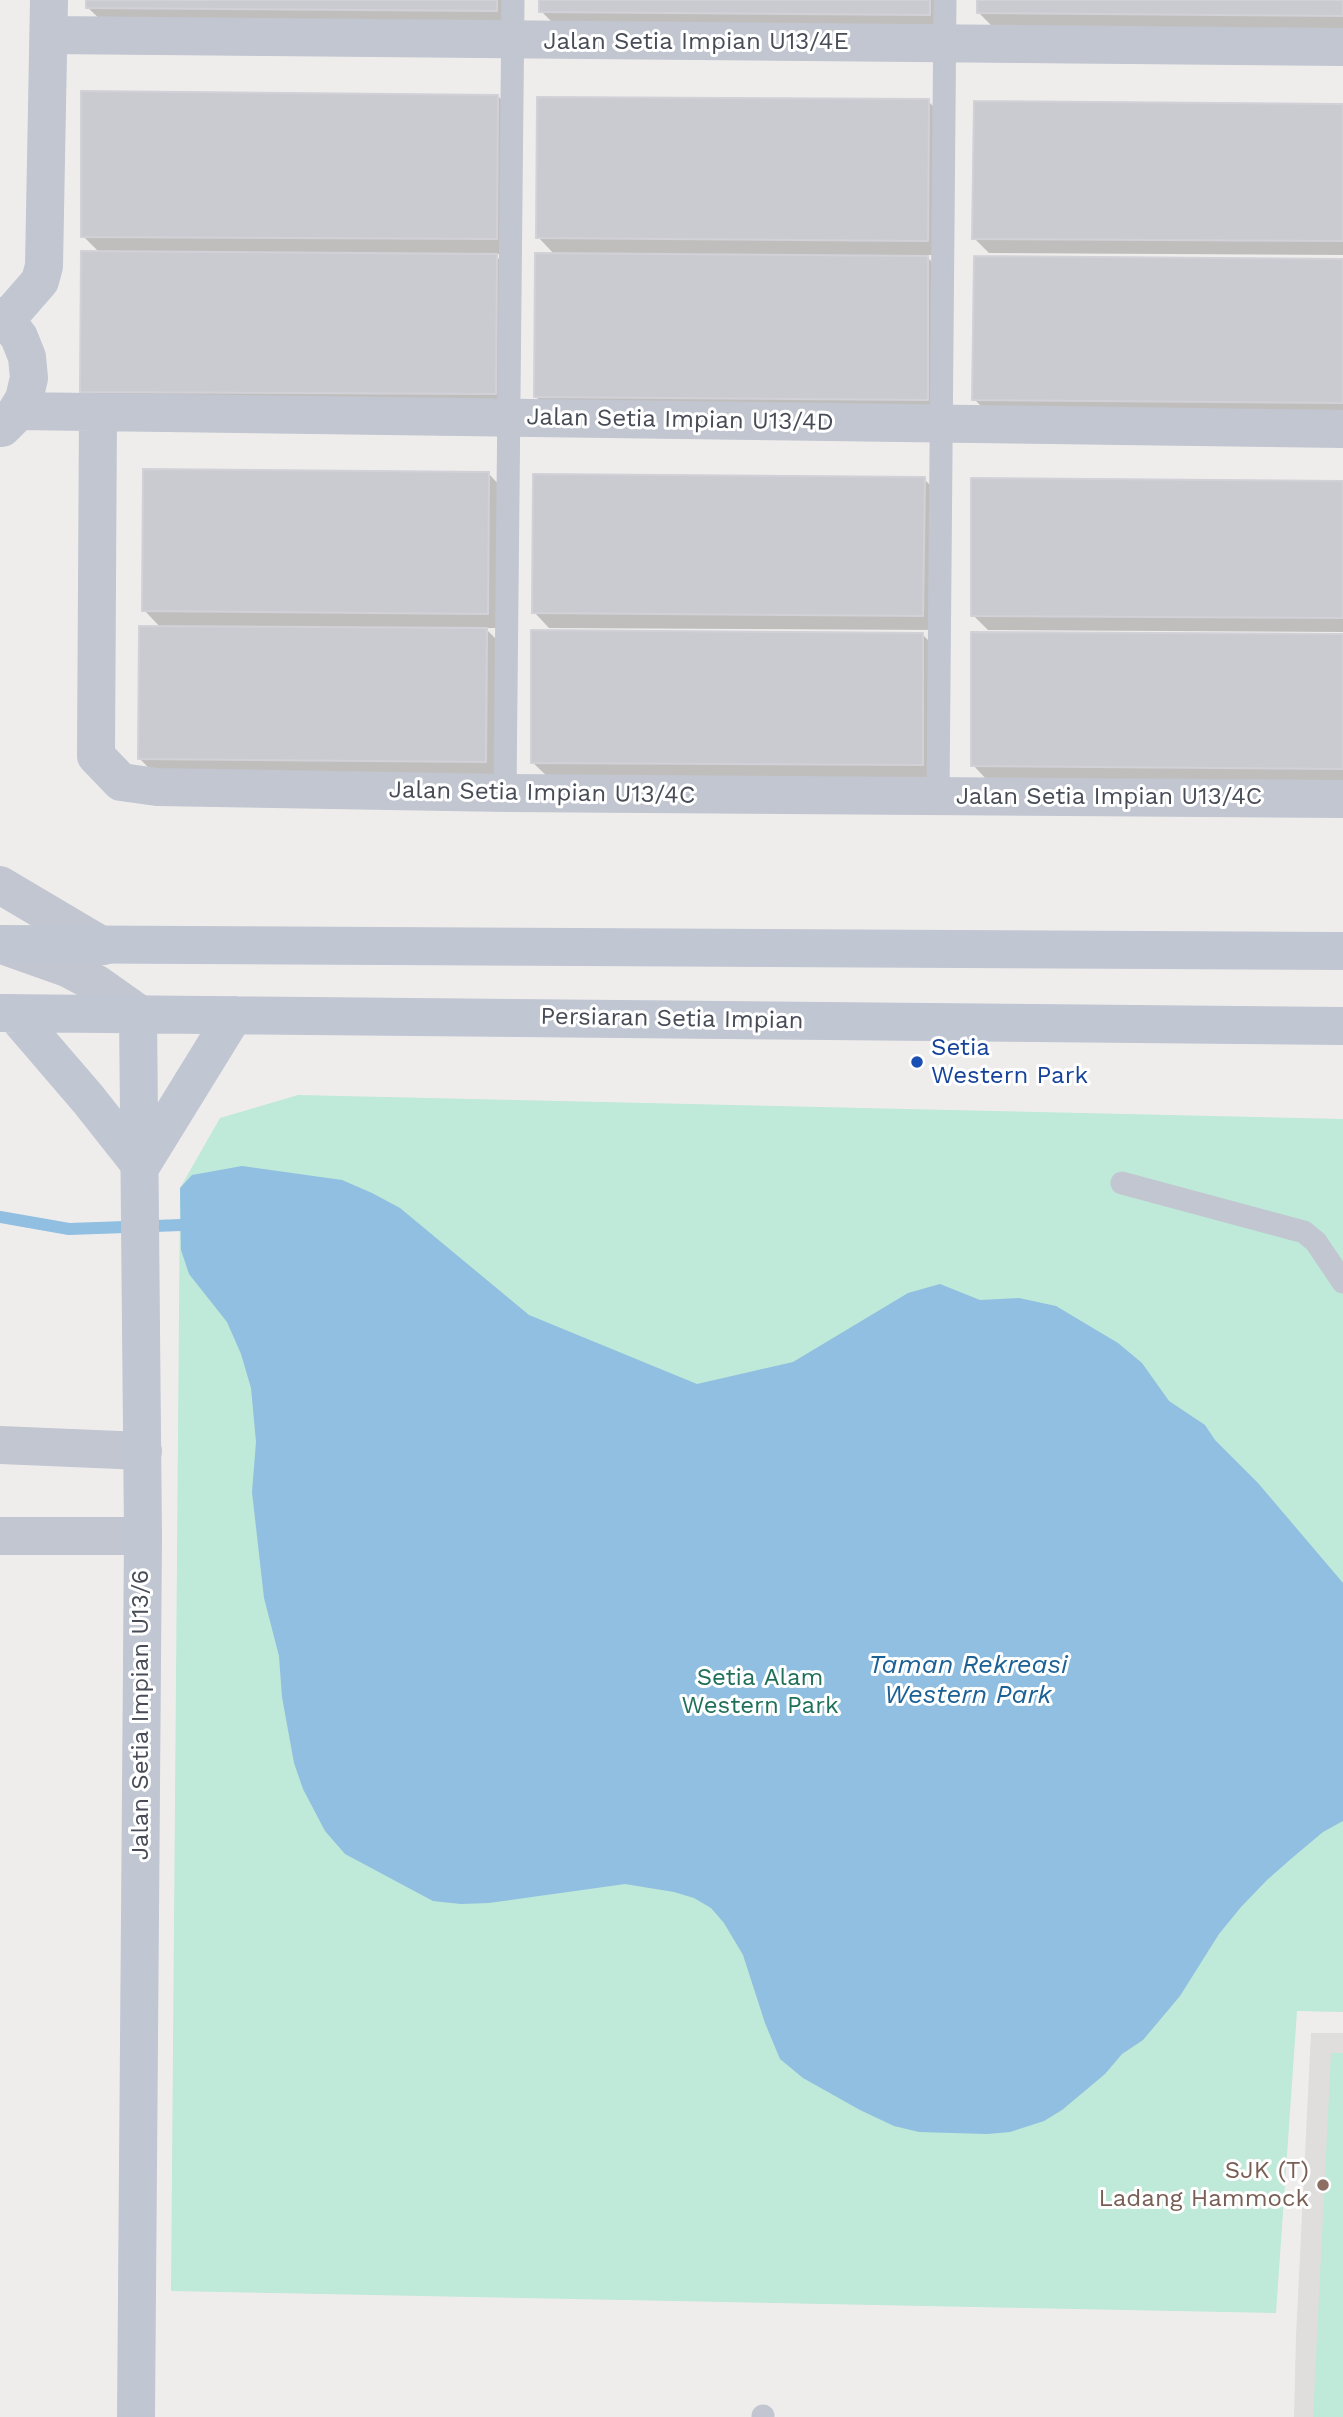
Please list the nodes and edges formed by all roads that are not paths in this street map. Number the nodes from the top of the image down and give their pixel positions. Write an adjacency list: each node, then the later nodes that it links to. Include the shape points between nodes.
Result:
1 (513, 0): 4 (lane)
2 (945, 0): 5 (lane)
3 (49, 18): 4 (street, Jalan Setia Impian U13/4E); 7 (street, via 44,266 40,281)
4 (513, 41): 5 (street, Jalan Setia Impian U13/4E); 9 (lane)
5 (945, 44): 6 (street, Jalan Setia Impian U13/4E); 11 (lane)
6 (1343, 47)
7 (3, 318): 10 (street, via 19,337 29,378 24,399)
8 (98, 412): 9 (street, Jalan Setia Impian U13/4D); 10 (street, Jalan Setia Impian U13/4D); 13 (street, Jalan Setia Impian U13/4C, via 96,756 121,782 157,787)
9 (509, 418): 11 (street, Jalan Setia Impian U13/4D); 13 (lane)
10 (8, 420)
11 (941, 423): 12 (street, Jalan Setia Impian U13/4D); 14 (lane)
12 (1343, 429)
13 (505, 793): 14 (street, Jalan Setia Impian U13/4C)
14 (938, 796): 15 (street, Jalan Setia Impian U13/4C)
15 (1343, 799)
16 (0, 885): 18 (street)
17 (0, 945): 18 (street); 21 (street, via 67,968)
18 (103, 946): 19 (street)
19 (1343, 951)
20 (7, 1013): 21 (street, Persiaran Setia Impian); 24 (street, via 88,1099)
21 (138, 1013): 22 (street, Persiaran Setia Impian); 24 (street, Jalan Setia Impian U13/6)
22 (234, 1015): 23 (street, Persiaran Setia Impian); 24 (street)
23 (1343, 1026)
24 (140, 1177): 28 (street, Jalan Setia Impian U13/6)
25 (1122, 1183): 26 (lane, via 1304,1232)
26 (1343, 1282)
27 (0, 1445): 28 (street)
28 (143, 1451): 30 (street, Jalan Setia Impian U13/6)
29 (0, 1536): 30 (street)
30 (143, 1536): 31 (street, Jalan Setia Impian U13/6)
31 (136, 2417)

